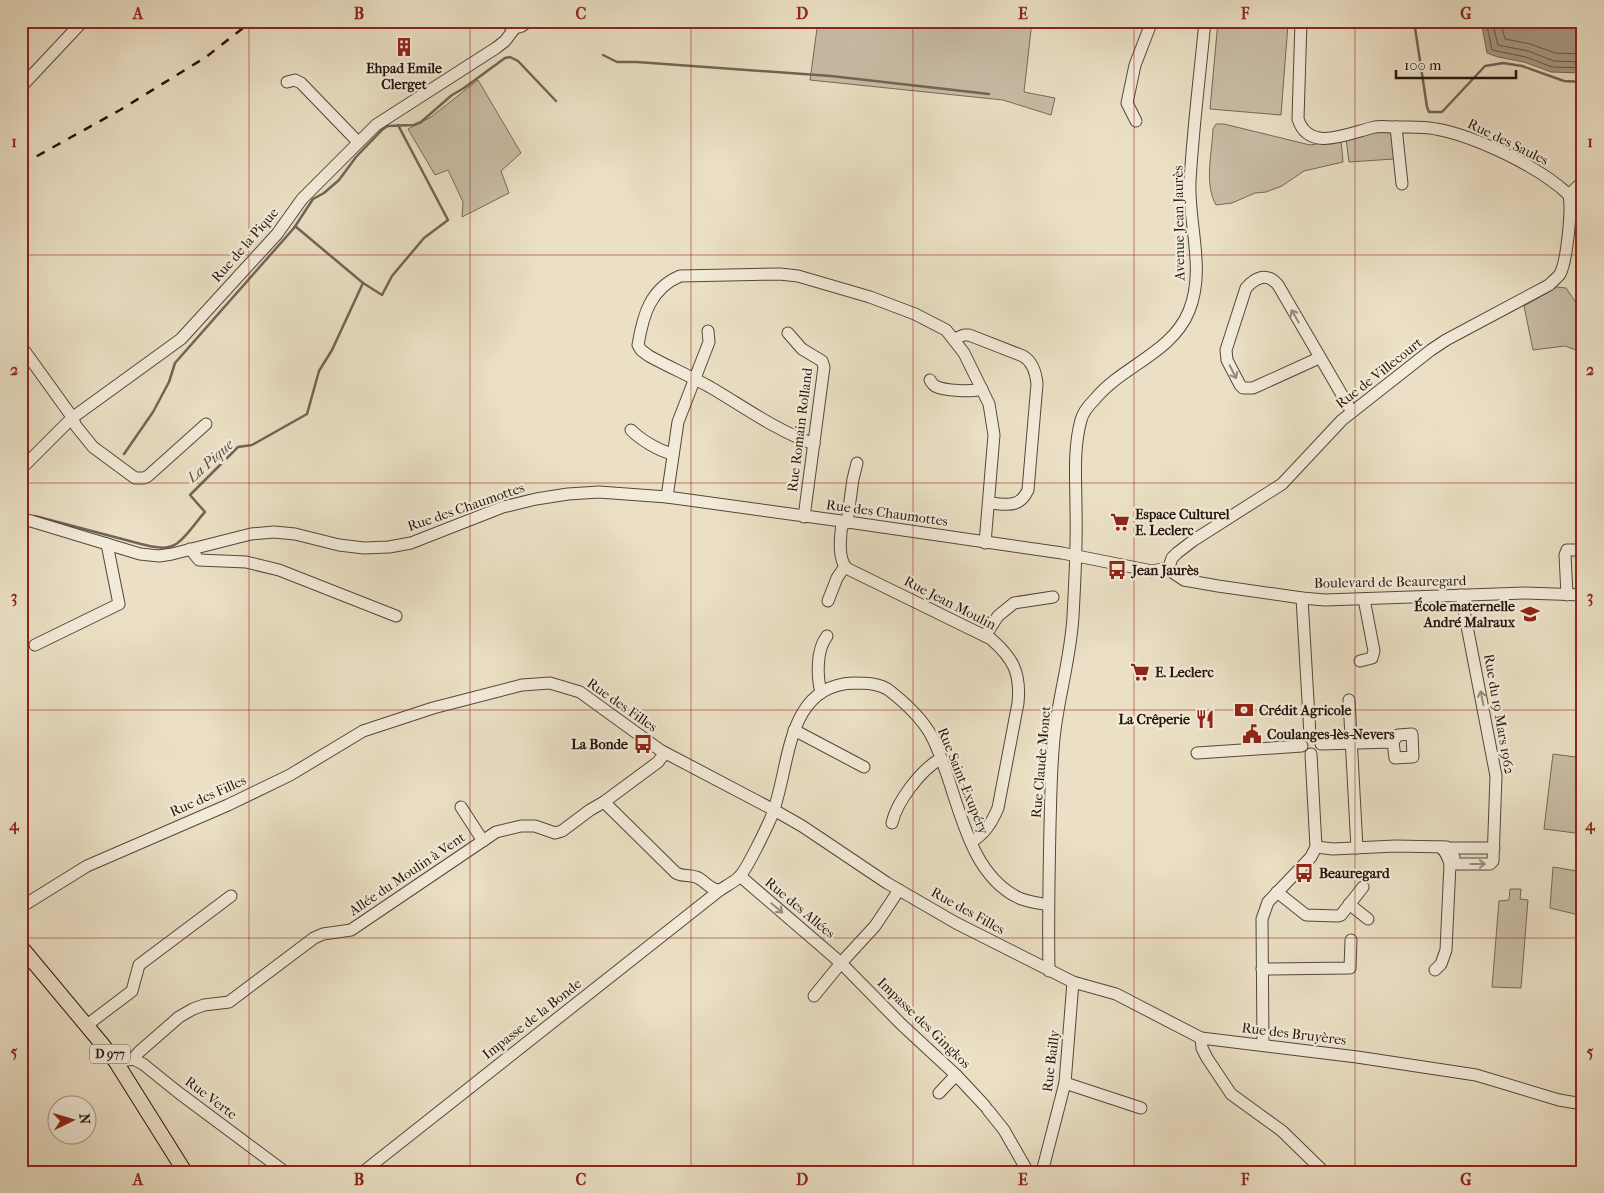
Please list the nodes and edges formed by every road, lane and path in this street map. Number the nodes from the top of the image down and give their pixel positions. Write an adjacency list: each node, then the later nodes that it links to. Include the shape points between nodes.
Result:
1 (528, 21): 7 (street, Rue de la Pique)
2 (1152, 21): 11 (street, via 1135,65 1127,103)
3 (1206, 21): 42 (street, Avenue Jean Jaurès, via 1190,184 1196,290 1178,331 1108,385 1082,416 1076,454)
4 (1301, 21): 12 (street, Rue des Saules, via 1297,108 1304,132 1315,138 1330,139 1376,127)
5 (81, 22): 10 (street)
6 (505, 22): 7 (street); 8 (street)
7 (515, 28): 8 (street, Rue de la Pique)
8 (496, 48): 13 (street, Rue de la Pique, via 387,117)
9 (287, 82): 13 (street, via 295,80 302,83)
10 (21, 87)
11 (1136, 121)
12 (1396, 127): 15 (street); 16 (street, Rue des Saules, via 1436,129 1473,140 1516,159)
13 (358, 142): 26 (street, Rue de la Pique, via 302,199 277,234 181,339)
14 (1583, 181): 16 (street)
15 (1402, 184)
16 (1569, 195): 25 (street, Rue de Villecourt, via 1566,254 1555,279 1446,340)
17 (708, 331): 22 (street, via 709,342)
18 (788, 333): 29 (street, Rue Romain Rolland, via 802,349 824,364)
19 (954, 339): 22 (street, via 946,330 915,314 798,276 680,276 652,298 638,346 649,356); 24 (street); 34 (street, via 969,335 1023,356 1035,371 1037,384 1028,490 1020,502 1014,504)
20 (21, 346): 26 (street)
21 (1319, 358): 21 (street, one-way to 21, via 1278,285 1263,277 1250,283 1226,350 1227,360 1240,385 1252,388); 25 (street)
22 (694, 380): 29 (street, via 777,428); 30 (street, via 678,422)
23 (930, 380): 24 (street, via 936,387)
24 (982, 390): 34 (street, via 989,404 994,435)
25 (1352, 412): 44 (street, Rue de Villecourt, via 1282,484 1194,540 1172,558)
26 (72, 418): 27 (street, via 93,447 139,479 148,476); 32 (street, Rue de la Pique)
27 (206, 424)
28 (631, 430): 30 (street)
29 (814, 444): 35 (street, Rue Romain Rolland)
30 (673, 454): 33 (street)
31 (857, 463): 37 (street)
32 (21, 469)
33 (667, 497): 35 (street, Rue des Chaumottes); 40 (street, Rue des Chaumottes, via 599,492 536,499 503,507 411,543 389,547 339,545 274,532)
34 (989, 502): 38 (street)
35 (804, 517): 37 (street, Rue des Chaumottes)
36 (21, 518): 39 (street, Rue des Chaumottes)
37 (845, 522): 38 (street, Rue des Chaumottes); 43 (street, via 841,555)
38 (985, 543): 42 (street, Rue des Chaumottes)
39 (106, 544): 40 (street, Rue des Chaumottes, via 160,556); 55 (street, via 119,604)
40 (190, 549): 52 (street, via 199,560 246,562 280,570)
41 (1583, 550): 45 (street, via 1568,550 1565,555)
42 (1076, 556): 44 (street, Boulevard de Beauregard, via 1145,570); 87 (street, Rue Claude Monet, via 1070,654 1055,730)
43 (845, 566): 51 (street); 54 (street, Rue Jean Moulin)
44 (1168, 568): 49 (street, Boulevard de Beauregard, via 1184,580)
45 (1567, 595): 46 (street, Boulevard de Beauregard); 47 (street, Boulevard de Beauregard)
46 (1583, 595)
47 (1461, 596): 50 (street, Boulevard de Beauregard); 78 (street, Rue du 19 Mars 1962, one-way to 47, via 1496,776)
48 (1053, 597): 54 (street, via 1014,602 998,616)
49 (1302, 598): 50 (street, Boulevard de Beauregard); 60 (street)
50 (1364, 599): 56 (street, via 1374,651 1372,658)
51 (828, 601)
52 (396, 616)
53 (827, 636): 57 (street, via 822,641 820,657)
54 (985, 636): 74 (street, Rue Jean Moulin, via 1012,662 1018,673 1019,691 998,808 984,832)
55 (35, 645)
56 (1360, 661)
57 (821, 693): 59 (street, Rue Saint-Exupéry, via 811,702); 67 (street, Rue Saint-Exupéry, via 847,684 862,683 888,690 931,734)
58 (1349, 700): 62 (street)
59 (794, 730): 68 (street); 71 (street, Rue Saint-Exupéry)
60 (1310, 735): 63 (street); 64 (street, via 1305,738)
61 (1393, 742): 62 (street)
62 (1352, 743): 63 (street); 77 (street)
63 (1321, 744): 64 (street, via 1317,752)
64 (1307, 750): 66 (street); 76 (street)
65 (665, 753): 69 (street, Allée du Moulin à Vent, via 658,762); 71 (street, Rue des Filles); 88 (street, Rue des Filles, via 580,692 550,683 522,685 433,708 363,731 290,775 87,866)
66 (1197, 753)
67 (940, 759): 72 (street, via 931,765 902,800); 74 (street, Rue Saint-Exupéry)
68 (864, 767)
69 (604, 802): 73 (street, Allée du Moulin à Vent, via 562,831 555,833 535,826 522,826 496,832); 82 (street, via 676,873 696,877 711,888)
70 (461, 807): 73 (street)
71 (774, 810): 80 (street, Rue Saint-Exupéry); 83 (street, Rue des Filles)
72 (892, 823)
73 (483, 841): 101 (street, Allée du Moulin à Vent, via 351,930 314,938 229,1002 204,1005 179,1017)
74 (971, 842): 87 (street, Rue Saint-Exupéry, via 984,869 1006,891)
75 (1446, 847): 77 (street); 78 (street); 79 (street, via 1444,850)
76 (1316, 848): 77 (street); 84 (street)
77 (1357, 848)
78 (1494, 848): 79 (street, one-way to 78, via 1490,864)
79 (1450, 864): 94 (street, via 1445,958)
80 (740, 876): 82 (street, Impasse de la Bonde); 92 (street, Rue des Allées, one-way to 92)
81 (1363, 887): 86 (street)
82 (720, 890): 110 (street, Impasse de la Bonde)
83 (899, 890): 92 (street, via 875,926); 95 (street, Rue des Filles)
84 (1277, 892): 86 (street, via 1306,916 1338,916); 93 (street, via 1266,906 1262,919)
85 (231, 896): 98 (street, via 139,965 132,991)
86 (1349, 904): 89 (street)
87 (1048, 905): 95 (street, Rue Claude Monet)
88 (21, 907)
89 (1368, 919)
90 (1352, 940): 93 (street, via 1350,968)
91 (21, 948): 98 (main road, D 977)
92 (841, 963): 97 (street); 103 (street, Impasse des Gingkos)
93 (1262, 969): 100 (street)
94 (1435, 970)
95 (1049, 971): 96 (street, Rue des Filles)
96 (1073, 982): 99 (street, Rue des Bruyères, via 1116,994); 104 (street, Rue Bailly)
97 (814, 996)
98 (87, 1025): 102 (main road, D 977)
99 (1201, 1038): 100 (street, Rue des Bruyères); 113 (street, via 1207,1058 1231,1094 1282,1131)
100 (1263, 1045): 106 (street, Rue des Bruyères, via 1476,1075 1558,1100)
101 (133, 1059): 102 (street); 109 (street, Rue Verte, via 144,1064)
102 (116, 1062): 108 (main road, D 977)
103 (956, 1075): 105 (street); 111 (street, Impasse des Gingkos, via 1004,1130)
104 (1066, 1082): 107 (street); 112 (street, Rue Bailly)
105 (939, 1093)
106 (1583, 1104)
107 (1142, 1108)
108 (185, 1172)
109 (286, 1172)
110 (363, 1172)
111 (1028, 1172)
112 (1042, 1172)
113 (1324, 1172)

